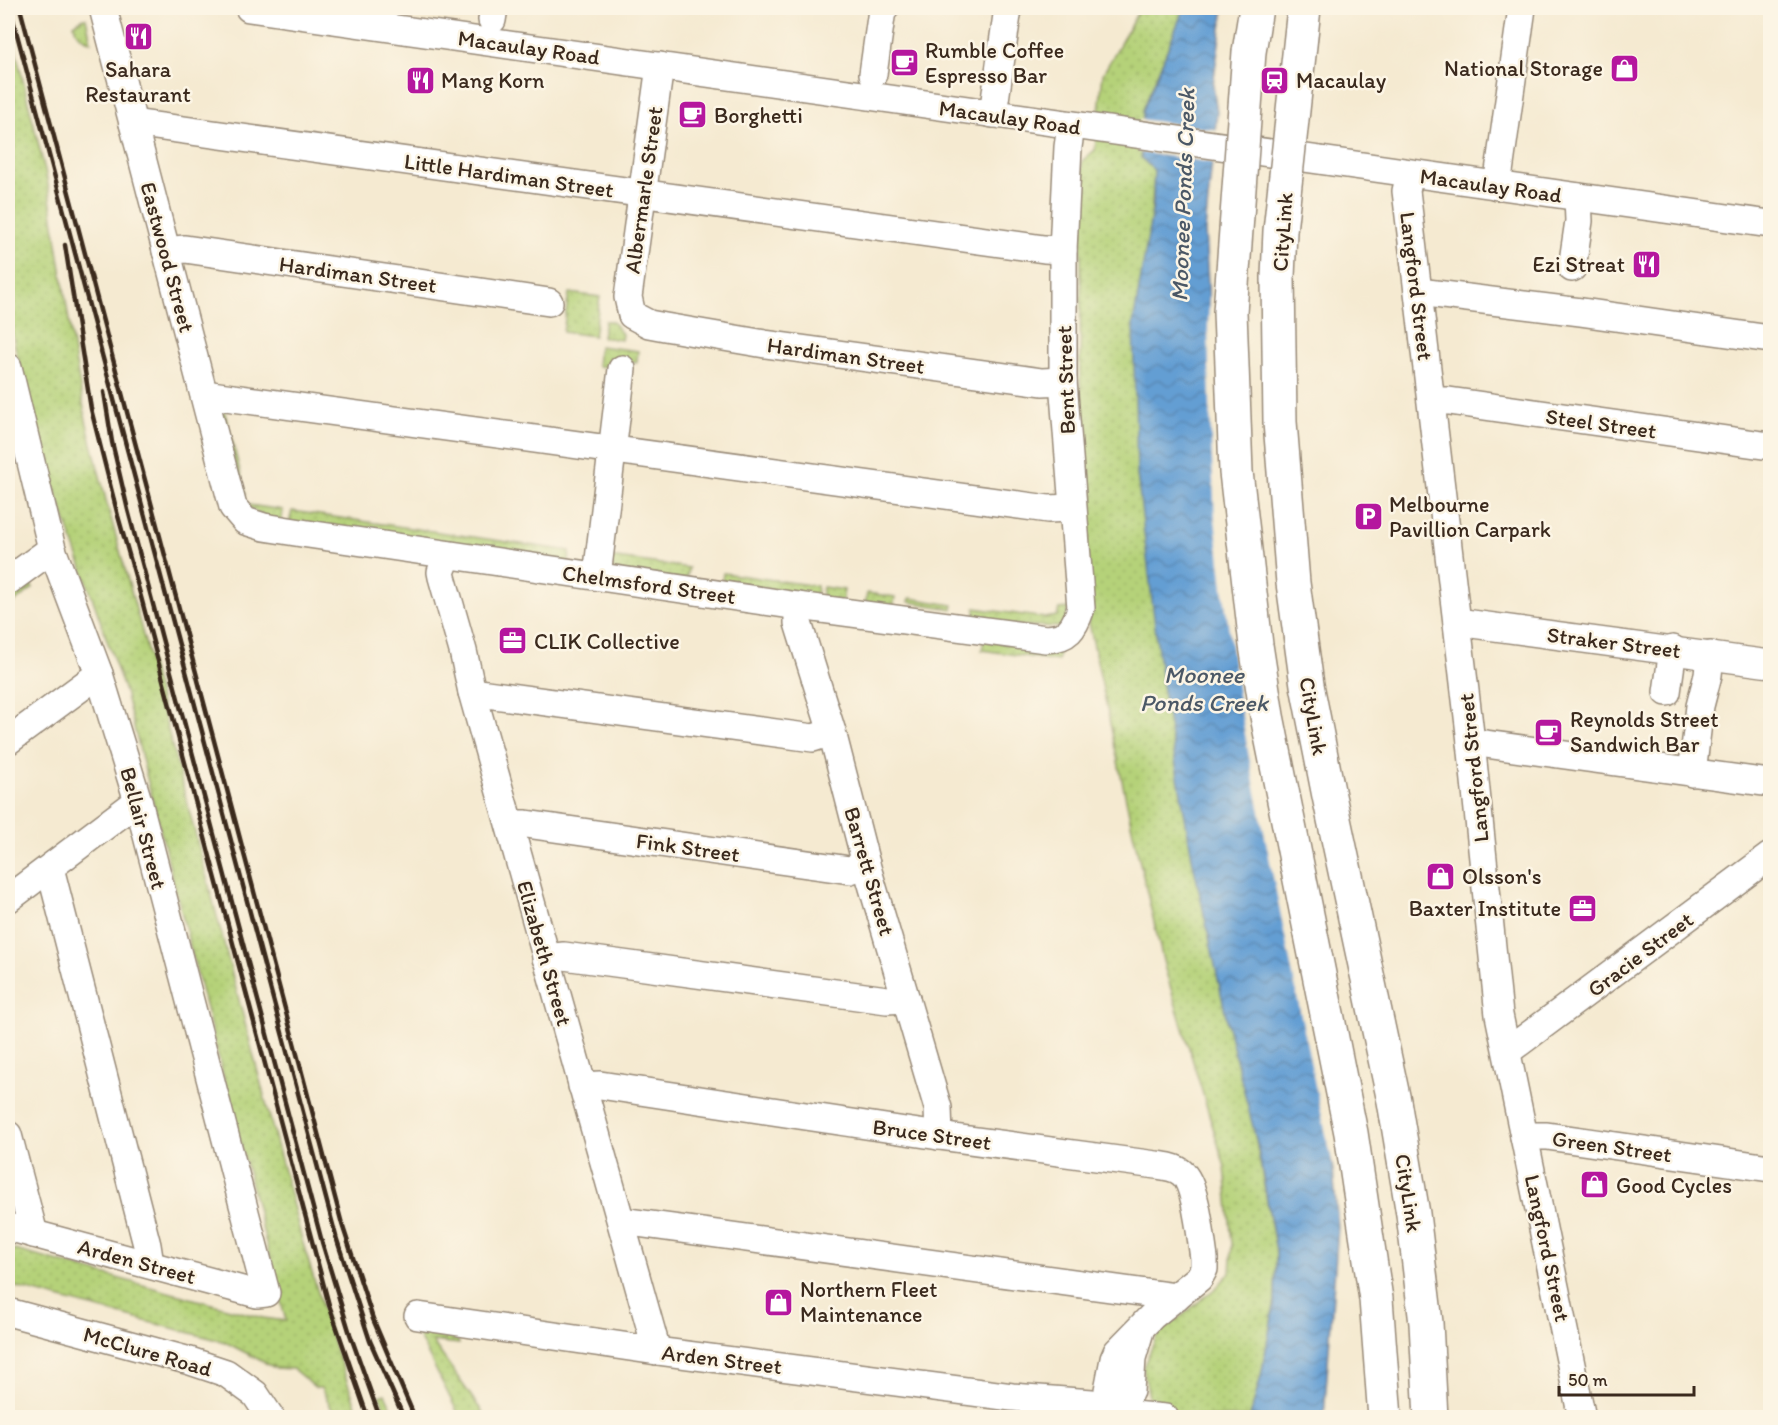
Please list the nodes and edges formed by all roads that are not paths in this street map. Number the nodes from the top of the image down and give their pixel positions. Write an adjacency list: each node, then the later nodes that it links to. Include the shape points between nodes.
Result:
1 (103, 8): 11 (street, Eastwood Street)
2 (260, 8): 8 (street, Macaulay Road)
3 (885, 8): 9 (street)
4 (1008, 8): 10 (street)
5 (1256, 8): 83 (highway, CityLink, bridge, via 1249,52 1230,312 1236,472 1267,716 1361,1188 1376,1299)
6 (1304, 8): 84 (highway, CityLink, bridge, via 1278,277 1280,422 1293,583 1307,686 1394,1101 1413,1214 1426,1323)
7 (1522, 8): 14 (street)
8 (660, 66): 10 (street, Macaulay Road); 15 (street, Albermarle Street)
9 (873, 74)
10 (993, 114): 12 (street, Macaulay Road)
11 (133, 123): 15 (street, Little Hardiman Street); 19 (street, Eastwood Street)
12 (1071, 126): 13 (street, Macaulay Road); 18 (street, Bent Street)
13 (1410, 174): 14 (street, Macaulay Road); 21 (street, Langford Street, via 1406,191)
14 (1497, 186): 16 (street, Macaulay Road)
15 (642, 194): 18 (street, Little Hardiman Street); 23 (street, Albermarle Street, via 628,297)
16 (1578, 197): 17 (street, Macaulay Road); 20 (street, via 1579,222)
17 (1770, 224)
18 (1063, 250): 27 (street, Bent Street)
19 (166, 251): 22 (street, Hardiman Street, via 184,249); 28 (street, Eastwood Street)
20 (1572, 268)
21 (1419, 292): 24 (street); 29 (street, Langford Street)
22 (549, 302)
23 (632, 315): 27 (street, Hardiman Street, via 649,324 765,344 1042,382)
24 (1770, 339)
25 (8, 367): 30 (street, Bellair Street)
26 (622, 369): 32 (street)
27 (1063, 381): 34 (street, Bent Street)
28 (204, 394): 32 (street); 33 (street, Eastwood Street)
29 (1432, 401): 31 (street, Steel Street); 40 (street, Langford Street)
30 (12, 412): 35 (street, Bellair Street)
31 (1770, 446)
32 (612, 448): 34 (street, via 1048,509); 37 (street)
33 (233, 507): 36 (street, Chelmsford Street, via 245,521 264,527)
34 (1072, 508): 41 (street, Bent Street, via 1081,608)
35 (52, 549): 38 (street); 45 (street, Bellair Street)
36 (448, 555): 37 (street, Chelmsford Street); 46 (street, Elizabeth Street, via 441,572)
37 (597, 576): 39 (street, Chelmsford Street)
38 (8, 581)
39 (798, 606): 41 (street, Chelmsford Street, via 1046,639 1060,638); 48 (street, Barrett Street, via 798,623)
40 (1457, 622): 42 (street, Straker Street); 50 (street, Langford Street)
41 (1070, 631)
42 (1673, 649): 43 (street, Straker Street); 47 (street)
43 (1710, 655): 44 (street, Straker Street); 51 (street)
44 (1770, 664)
45 (99, 674): 49 (street); 53 (street, Bellair Street)
46 (472, 692): 48 (street, via 813,738); 54 (street, Elizabeth Street)
47 (1667, 692)
48 (832, 732): 56 (street, Barrett Street)
49 (8, 741)
50 (1471, 742): 51 (street, via 1567,762); 61 (street, Langford Street, via 1499,1016)
51 (1692, 773): 52 (street)
52 (1770, 783)
53 (138, 801): 57 (street); 71 (street, Bellair Street)
54 (510, 824): 56 (street, Fink Street, via 850,870); 59 (street, Elizabeth Street)
55 (1770, 856): 61 (street, Gracie Street)
56 (866, 864): 60 (street, Barrett Street)
57 (50, 868): 58 (street); 70 (street)
58 (8, 899)
59 (546, 957): 60 (street, via 564,956 888,1000); 62 (street, Elizabeth Street)
60 (906, 999): 64 (street, Barrett Street, via 938,1108)
61 (1508, 1051): 65 (street, Langford Street)
62 (582, 1086): 64 (street, Bruce Street, via 600,1085); 67 (street, Elizabeth Street)
63 (8, 1135): 69 (street)
64 (939, 1136): 72 (street, Bruce Street, via 1156,1165 1181,1172 1192,1189 1204,1269)
65 (1524, 1137): 66 (street, Green Street, via 1547,1136); 77 (street, Langford Street)
66 (1770, 1168)
67 (622, 1221): 72 (street); 75 (street, Elizabeth Street)
68 (8, 1227): 69 (street, Arden Street)
69 (34, 1234): 70 (street, Arden Street)
70 (150, 1264): 71 (street, Arden Street, via 257,1294)
71 (266, 1293)
72 (1176, 1297): 78 (street, via 1144,1324 1134,1350 1130,1391)
73 (8, 1312): 79 (street, McClure Road, via 226,1373 255,1394)
74 (418, 1316): 75 (street, Arden Street)
75 (657, 1351): 76 (street, Arden Street)
76 (1037, 1407): 78 (street, Arden Street, via 1092,1403); 80 (street); 81 (street, Arden Street)
77 (1583, 1410)
78 (1114, 1415): 82 (street, Arden Street)
79 (271, 1418)
80 (1005, 1418)
81 (1082, 1418)
82 (1165, 1418)
83 (1385, 1418)
84 (1431, 1418)

